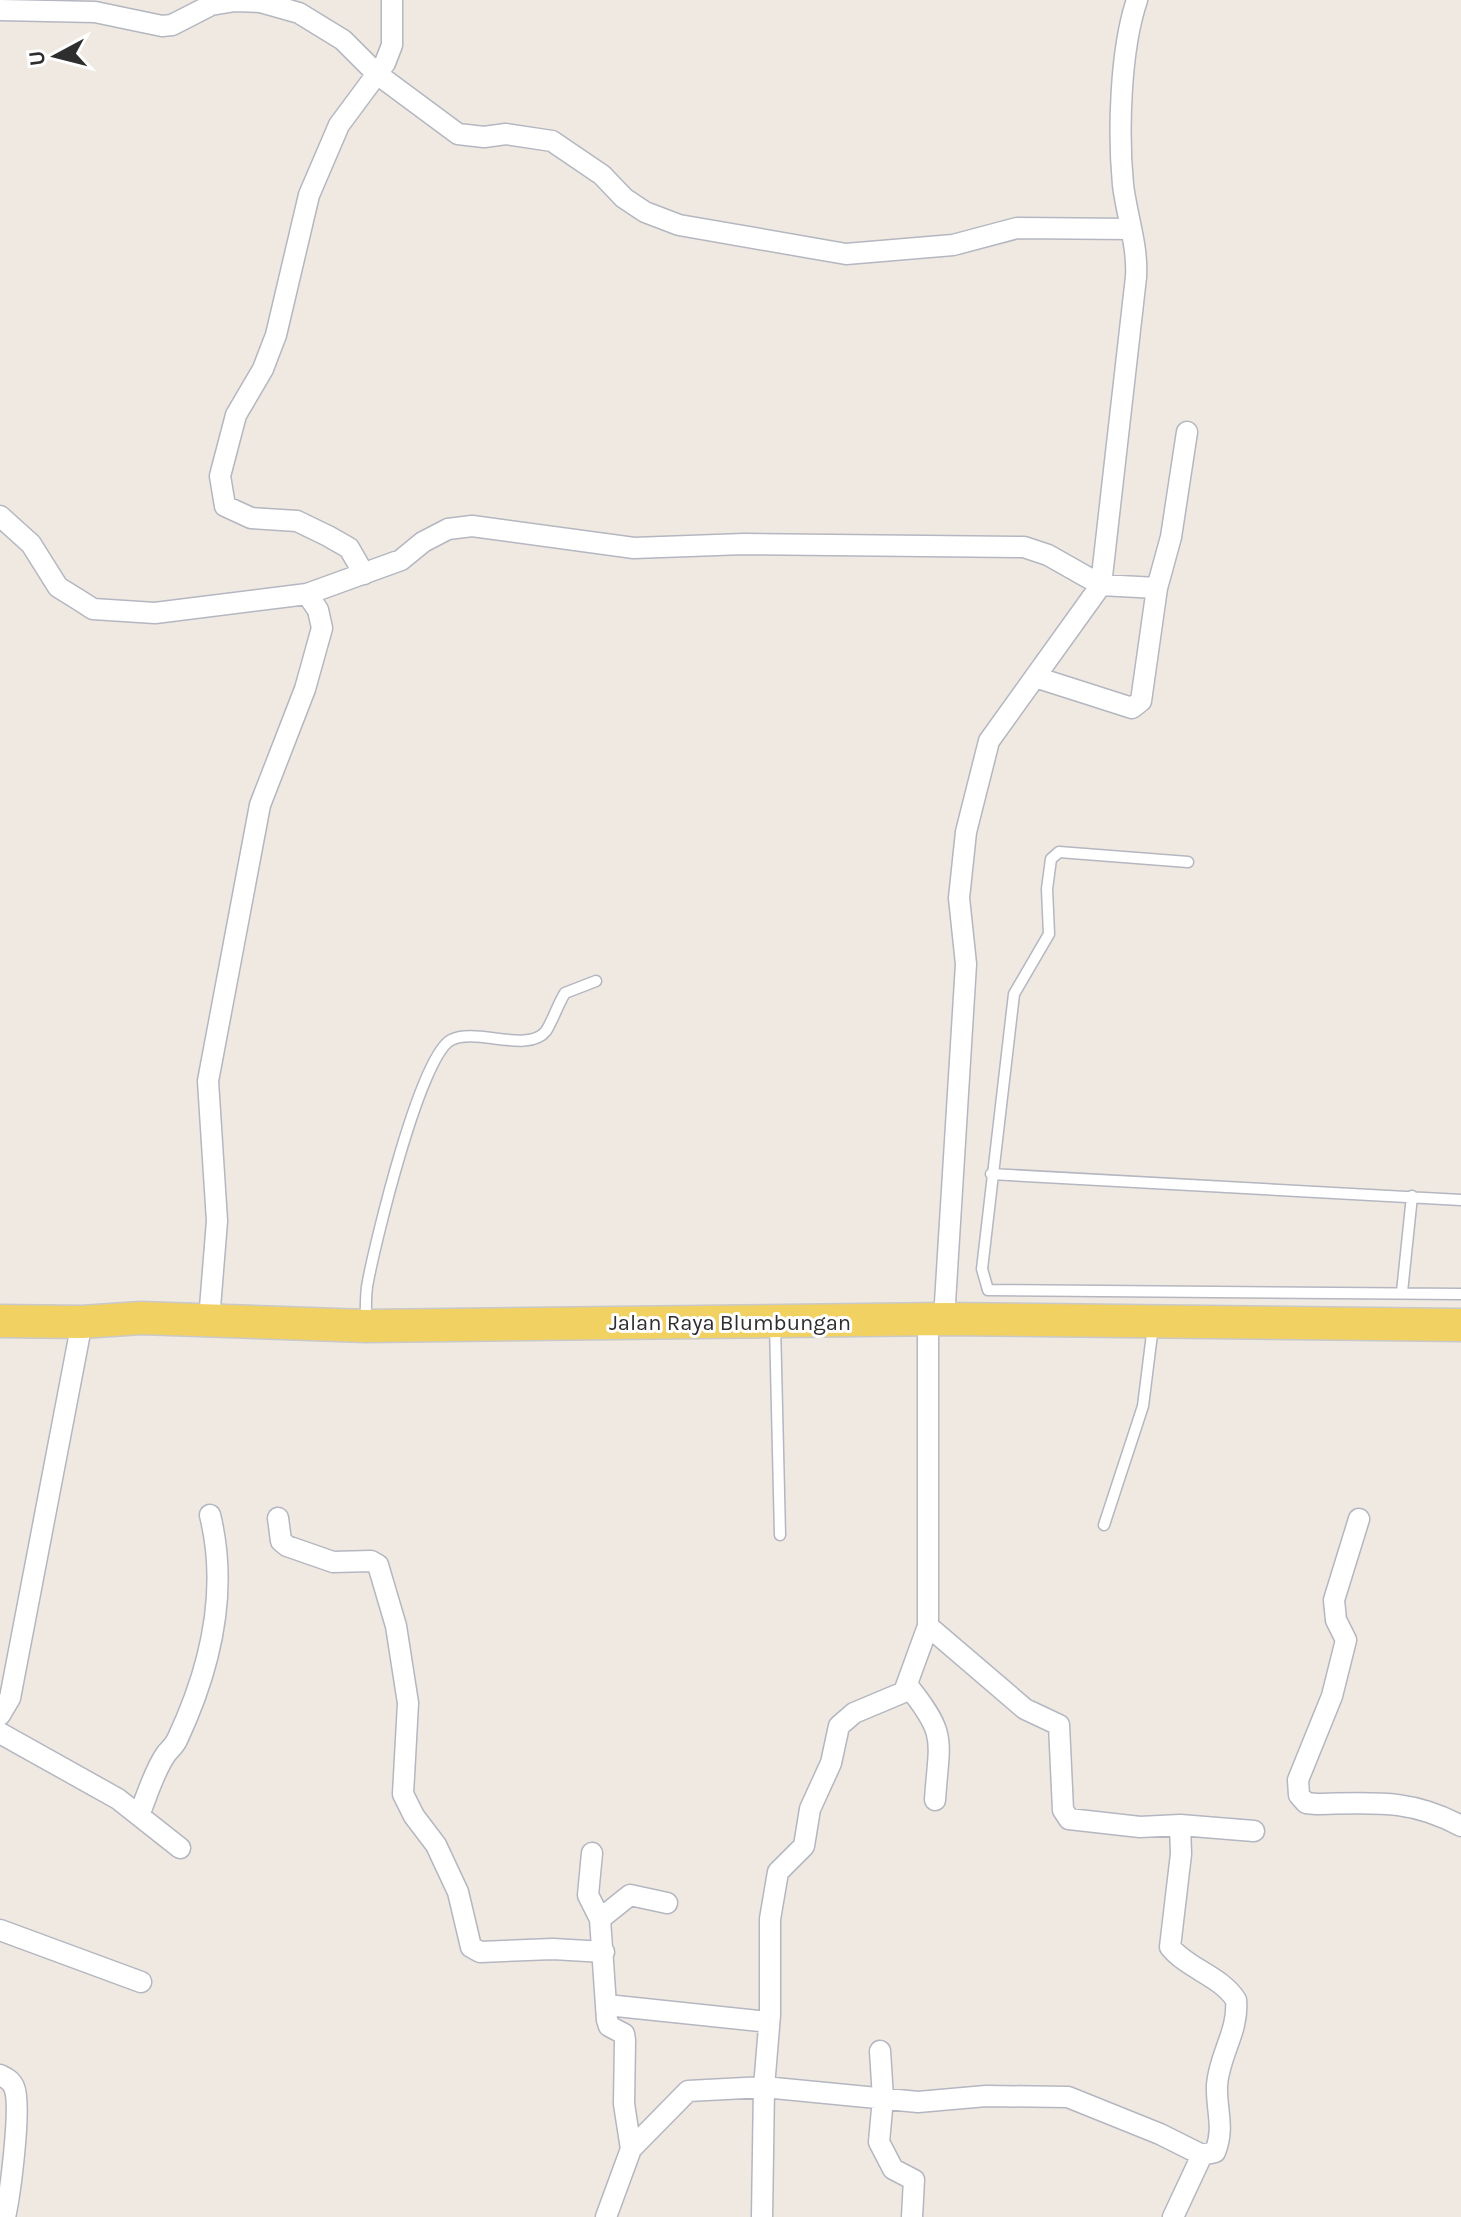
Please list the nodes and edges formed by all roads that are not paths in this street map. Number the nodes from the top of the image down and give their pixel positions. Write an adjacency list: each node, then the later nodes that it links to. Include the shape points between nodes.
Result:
1 (392, 0): 4 (street, via 392,45)
2 (1137, 0): 5 (street, via 1126,58 1123,138 1123,184)
3 (0, 10): 4 (street, via 95,12 162,26 211,5 260,2 310,20 343,40)
4 (377, 74): 5 (street, via 458,134 552,141 645,212 679,225 846,254 953,245 1017,228); 8 (street, via 339,125 309,195 276,335 236,415 220,476 225,506 251,518 297,521 328,536 349,548)
5 (1131, 229): 9 (street, via 1136,277)
6 (1187, 432): 10 (street, via 1171,537)
7 (0, 516): 11 (street, via 31,544 58,587 93,609 155,613)
8 (364, 574): 9 (street, via 401,560 448,529 472,526 634,548 1024,547); 11 (street)
9 (1101, 585): 10 (street); 12 (street)
10 (1157, 588): 12 (street, via 1141,701 1132,708)
11 (307, 594): 20 (street, via 322,628 305,689 260,805 208,1081 217,1221)
12 (1035, 677): 21 (street, via 989,741 966,832 959,898 966,964)
13 (1188, 862): 15 (lane, via 1059,852 1051,859 1049,934 1014,994)
14 (596, 981): 27 (lane, via 565,993 537,1037 465,1036 437,1052 401,1153 367,1284)
15 (991, 1174): 16 (lane); 18 (lane, via 982,1269 988,1290)
16 (1412, 1196): 17 (lane); 18 (lane)
17 (1461, 1200)
18 (1402, 1292): 19 (lane)
19 (1461, 1294)
20 (209, 1320): 24 (main road, Jalan Raya Blumbungan); 27 (main road, Jalan Raya Blumbungan)
21 (936, 1320): 22 (main road, Jalan Raya Blumbungan); 25 (main road, Jalan Raya Blumbungan); 33 (street)
22 (1154, 1320): 26 (main road, Jalan Raya Blumbungan); 31 (lane, via 1143,1406)
23 (0, 1321): 24 (main road, Jalan Raya Blumbungan)
24 (82, 1322): 35 (street, via 10,1698)
25 (775, 1322): 27 (main road, Jalan Raya Blumbungan); 32 (lane)
26 (1461, 1325)
27 (366, 1326)
28 (210, 1515): 38 (street, via 220,1590 203,1676)
29 (278, 1518): 47 (street, via 281,1541 287,1546 333,1562 378,1565 396,1626 408,1703 403,1794 458,1892 471,1947 480,1952)
30 (1359, 1519): 40 (street, via 1334,1600 1346,1640 1332,1696 1298,1780 1299,1795 1306,1803 1430,1809)
31 (1104, 1525)
32 (780, 1535)
33 (928, 1626): 34 (street); 39 (street, via 1025,1709 1059,1725 1063,1810 1069,1819 1140,1827)
34 (908, 1686): 37 (street, via 935,1720); 50 (street, via 839,1726 831,1763 810,1809 804,1846 778,1872 770,1919)
35 (0, 1715)
36 (0, 1733): 38 (street)
37 (935, 1800)
38 (139, 1815): 42 (street)
39 (1180, 1825): 41 (street); 56 (street, via 1170,1947 1232,1993 1237,2014 1218,2077 1222,2123 1216,2150)
40 (1461, 1826)
41 (1254, 1831)
42 (180, 1848)
43 (592, 1853): 45 (street, via 588,1895)
44 (667, 1903): 45 (street, via 630,1895)
45 (600, 1919): 47 (street)
46 (0, 1930): 48 (street)
47 (604, 1952): 49 (street)
48 (141, 1982)
49 (607, 2005): 50 (street); 55 (street, via 609,2026 620,2030 625,2040 624,2104)
50 (769, 2022): 53 (street)
51 (880, 2051): 54 (street)
52 (0, 2075): 57 (street, via 10,2081 16,2096 12,2187)
53 (764, 2087): 54 (street); 55 (street, via 688,2091); 59 (street)
54 (883, 2098): 56 (street, via 939,2102 986,2096 1068,2097); 60 (street, via 879,2142 893,2169 914,2180)
55 (631, 2149): 58 (street)
56 (1202, 2155): 61 (street)
57 (5, 2217)
58 (606, 2217)
59 (762, 2217)
60 (912, 2217)
61 (1173, 2217)

